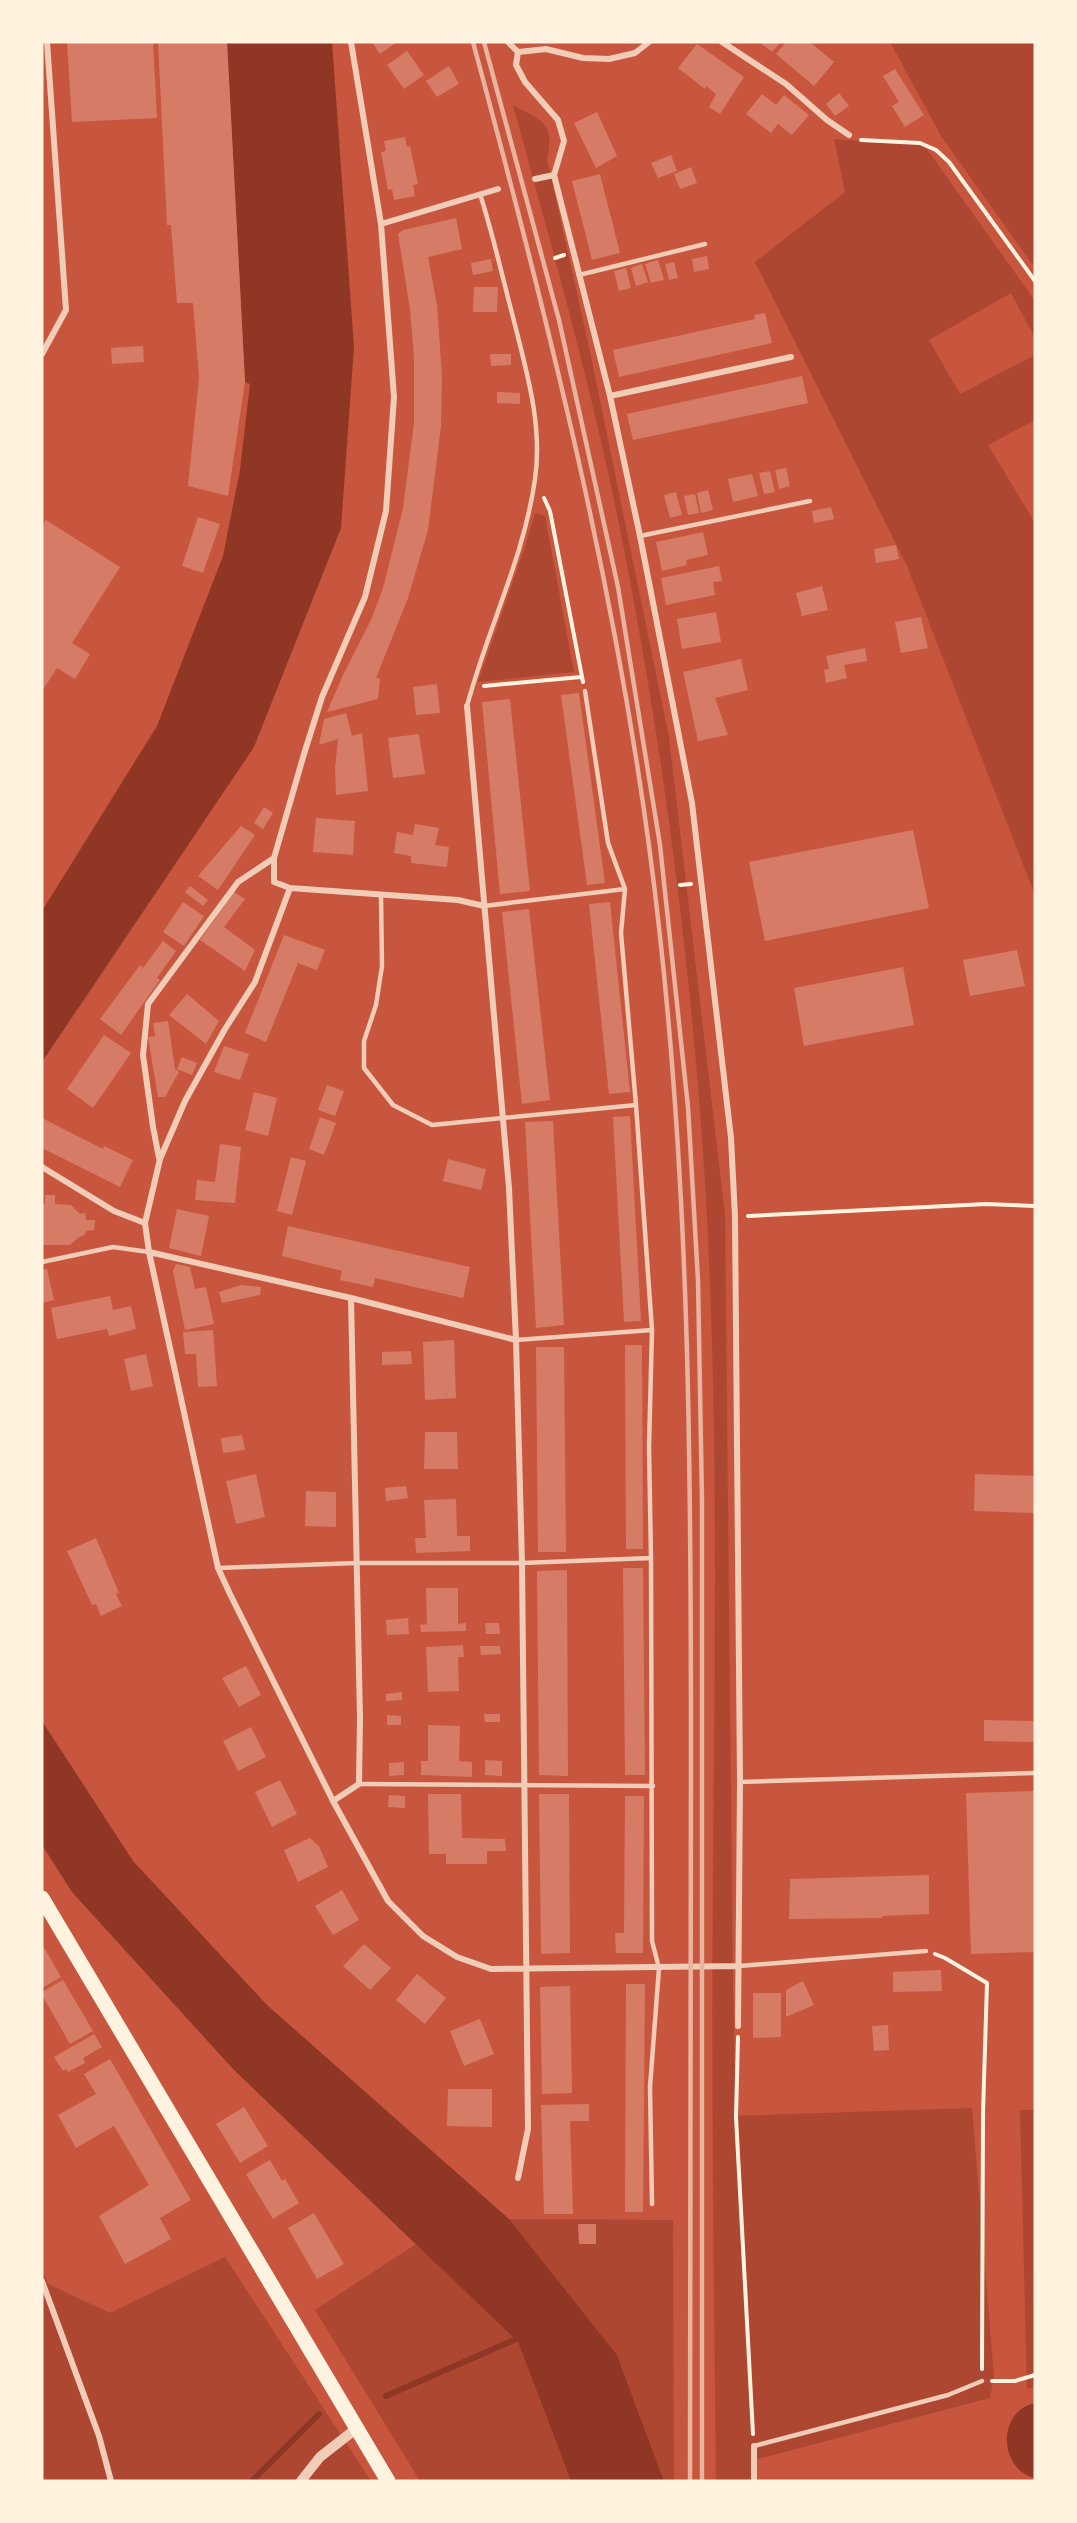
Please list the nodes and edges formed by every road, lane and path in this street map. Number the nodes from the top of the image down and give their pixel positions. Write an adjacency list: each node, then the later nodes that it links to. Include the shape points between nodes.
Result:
1 (47, 42): 16 (street, via 66,310)
2 (351, 42): 12 (street)
3 (508, 42): 6 (street)
4 (649, 42): 6 (street, via 635,52 609,59 583,58 546,49)
5 (722, 42): 7 (street, via 786,84)
6 (518, 52): 8 (street, via 516,65 525,82 558,120 564,141)
7 (849, 135): 15 (path, via 865,141 920,143 936,150 949,162)
8 (554, 175): 9 (street); 14 (street)
9 (535, 179)
10 (498, 189): 11 (street)
11 (480, 194): 12 (street); 19 (lane, via 536,419)
12 (381, 224): 26 (street, via 394,398 387,511 365,597 322,697)
13 (705, 243): 14 (lane)
14 (579, 275): 18 (street)
15 (1035, 281)
16 (42, 354)
17 (791, 357): 18 (street)
18 (610, 396): 21 (street)
19 (535, 479): 22 (path, via 550,511); 23 (lane, via 506,594)
20 (810, 501): 21 (lane)
21 (640, 536): 36 (street, via 692,803 731,1138)
22 (581, 677): 23 (path, via 486,687); 24 (path)
23 (473, 682): 25 (lane)
24 (585, 691): 28 (lane, via 608,843)
25 (467, 706): 30 (street)
26 (274, 858): 27 (street, via 274,882); 33 (street, via 238,882 148,1004 143,1055)
27 (290, 888): 29 (street); 33 (street, via 255,982 185,1101)
28 (625, 889): 30 (lane); 31 (lane, via 621,933)
29 (381, 895): 30 (street, via 458,900); 32 (lane, via 382,966 376,1005 364,1041 364,1068 393,1105 432,1125)
30 (484, 906): 32 (street)
31 (636, 1105): 32 (lane); 41 (lane)
32 (502, 1117): 42 (street)
33 (160, 1159): 37 (street)
34 (42, 1167): 37 (street, via 114,1211)
35 (1035, 1206): 36 (path, via 986,1204)
36 (735, 1217): 48 (street)
37 (145, 1222): 38 (street)
38 (149, 1252): 39 (lane, via 113,1247); 40 (street); 46 (street)
39 (42, 1262)
40 (351, 1298): 42 (street); 44 (street)
41 (652, 1330): 42 (lane); 43 (lane)
42 (516, 1340): 45 (street)
43 (651, 1558): 45 (lane); 51 (lane)
44 (356, 1563): 45 (lane); 46 (lane); 49 (street)
45 (522, 1563): 50 (street)
46 (218, 1568): 52 (street)
47 (1035, 1773): 48 (lane)
48 (740, 1782): 55 (street)
49 (359, 1784): 50 (lane); 52 (street)
50 (524, 1785): 51 (lane); 56 (street)
51 (653, 1786): 57 (lane, via 652,1941)
52 (333, 1801): 56 (street, via 388,1901 423,1936 457,1957 491,1969)
53 (42, 1898): 64 (main road)
54 (926, 1951): 55 (lane); 63 (path, via 987,1983 982,2114)
55 (739, 1966): 57 (street); 58 (street)
56 (527, 1968): 57 (street); 59 (street, via 528,2129)
57 (658, 1968): 60 (lane, via 650,2087)
58 (738, 2026): 65 (path, via 736,2117)
59 (518, 2178)
60 (652, 2204)
61 (42, 2281): 66 (street, via 99,2436)
62 (1035, 2375): 63 (path, via 1015,2381)
63 (982, 2381): 65 (lane, via 948,2395)
64 (357, 2428): 67 (street, via 320,2457); 68 (main road)
65 (754, 2446): 69 (street)
66 (111, 2481)
67 (301, 2481)
68 (388, 2481)
69 (754, 2481)

